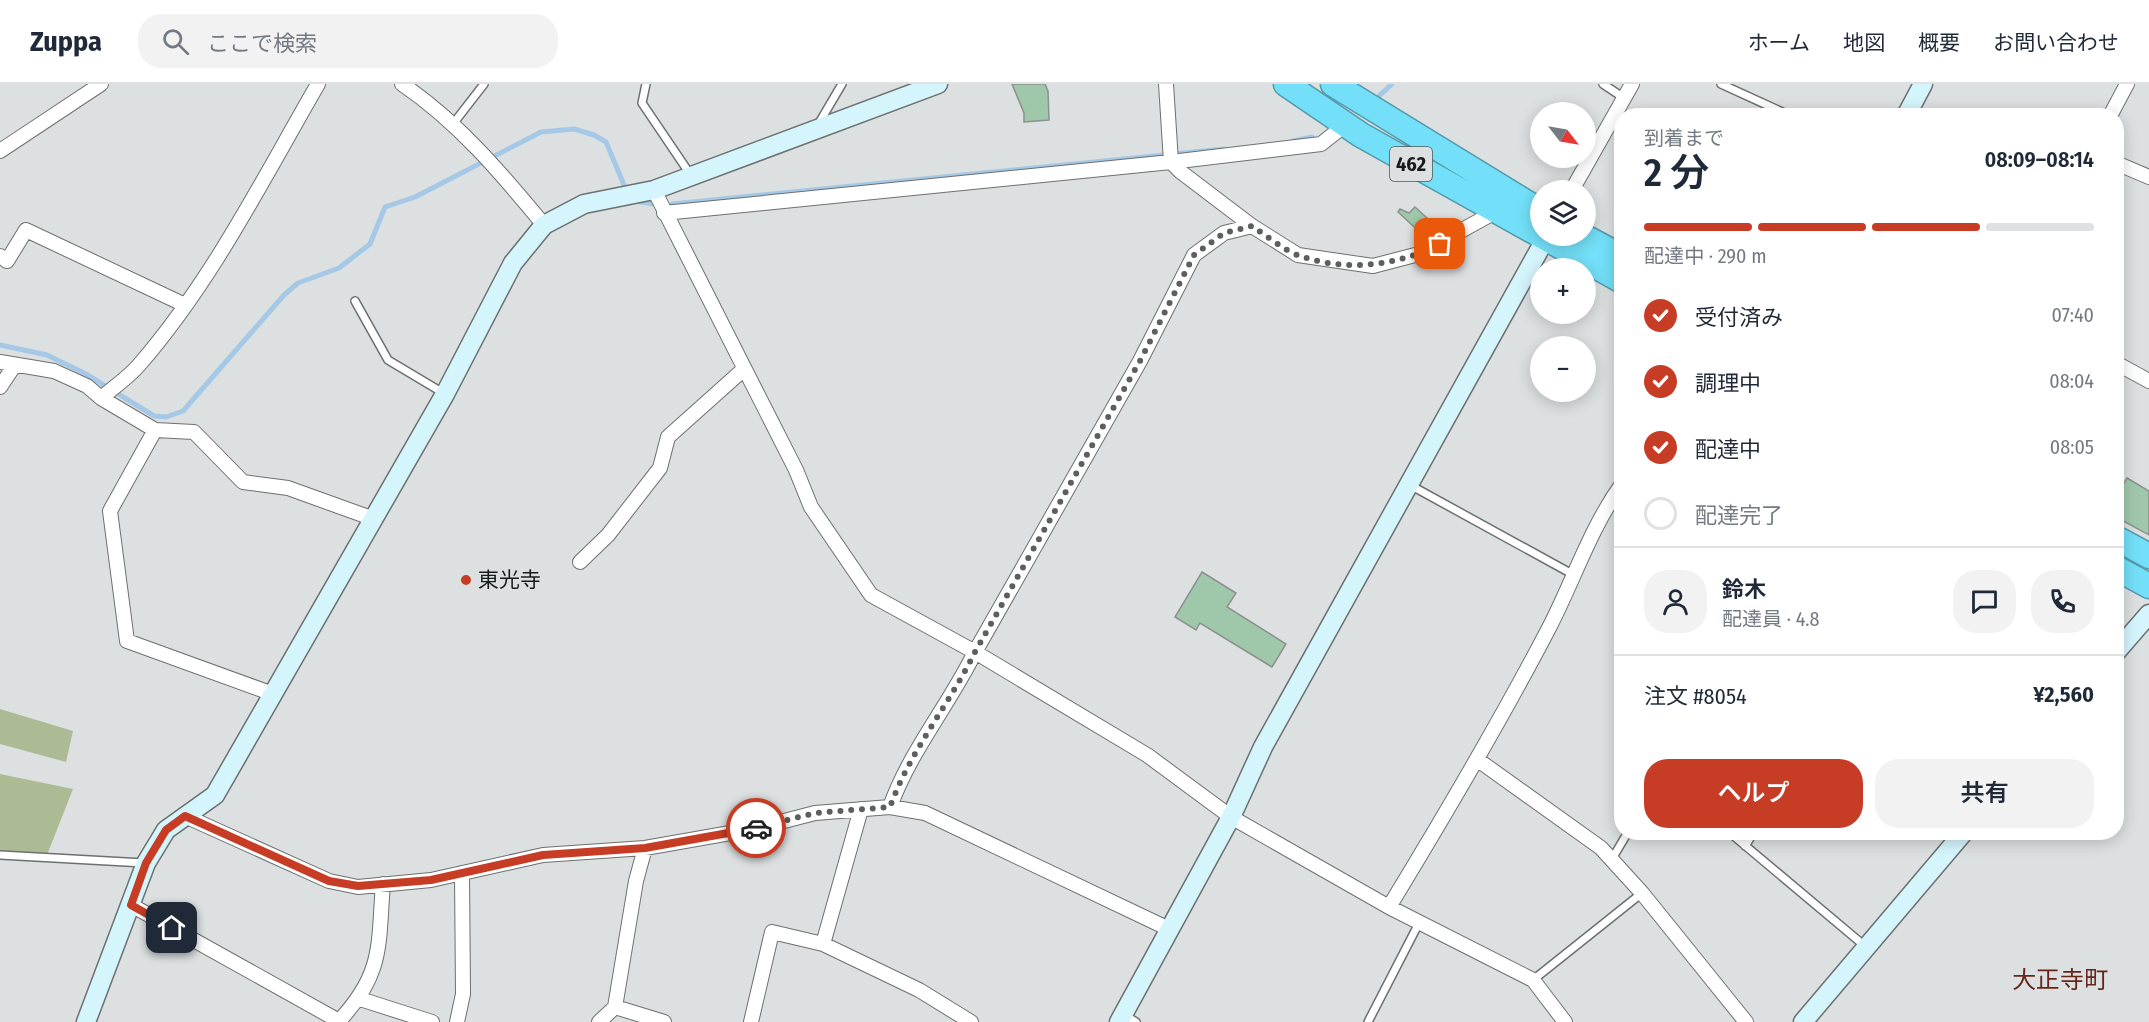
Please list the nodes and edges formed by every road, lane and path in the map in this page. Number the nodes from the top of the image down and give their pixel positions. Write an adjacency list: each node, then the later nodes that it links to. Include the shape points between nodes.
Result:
1 (101, 84): 25 (street)
2 (318, 84): 45 (street)
3 (402, 84): 22 (street)
4 (484, 84): 22 (lane)
5 (646, 84): 28 (lane, via 642,103)
6 (842, 84): 24 (lane)
7 (938, 84): 24 (street)
8 (1166, 84): 26 (street)
9 (1286, 84): 23 (highway, 462)
10 (1333, 84): 32 (highway, 462)
11 (1603, 84): 16 (lane)
12 (1632, 84): 16 (street)
13 (1721, 84): 18 (lane)
14 (1923, 84): 19 (street)
15 (2127, 84): 20 (street)
16 (1624, 98): 17 (street)
17 (1618, 108)
18 (1774, 108)
19 (1910, 108)
20 (2114, 108)
21 (1614, 116): 30 (street)
22 (453, 124): 35 (street, via 496,166)
23 (1346, 125): 26 (street, via 1321,144); 33 (highway, 462)
24 (815, 130): 28 (street)
25 (0, 151)
26 (1171, 157): 34 (street); 36 (street, via 1181,172)
27 (2124, 166): 29 (street)
28 (691, 176): 31 (street)
29 (2149, 177)
30 (1578, 180)
31 (654, 190): 34 (street); 35 (street, via 584,204)
32 (1530, 205)
33 (1495, 212): 36 (street, via 1419,254 1373,266 1298,255); 37 (highway, 462)
34 (664, 213): 48 (street)
35 (544, 225): 51 (street, via 513,263)
36 (1252, 226): 65 (street, via 1224,233 1194,255 1140,361)
37 (1530, 229)
38 (1596, 243): 41 (highway)
39 (1539, 246): 54 (street)
40 (1561, 246): 43 (highway, 462)
41 (1614, 253)
42 (0, 256): 45 (street, via 7,261 26,230)
43 (1614, 276)
44 (355, 301): 51 (lane, via 388,360)
45 (185, 305): 52 (street, via 138,366)
46 (7, 364): 50 (street); 52 (street, via 54,371 87,386)
47 (2124, 366): 49 (street)
48 (744, 369): 59 (street, via 668,437 660,468 608,535); 65 (street, via 811,507 871,595)
49 (2146, 374)
50 (0, 387)
51 (445, 394): 56 (street)
52 (101, 398): 53 (street)
53 (155, 430): 56 (street, via 194,432 243,482 288,488); 66 (street, via 110,511 127,641)
54 (1408, 484): 61 (lane); 71 (street, via 1263,747)
55 (1614, 495): 61 (street)
56 (374, 519): 66 (street)
57 (2124, 542): 58 (highway)
58 (2149, 556)
59 (580, 562)
60 (2124, 572): 62 (highway)
61 (1574, 575): 67 (street)
62 (2149, 586)
63 (2149, 614): 64 (street)
64 (2124, 643)
65 (975, 652): 68 (street, via 957,689 902,774); 71 (street, via 1147,755)
66 (273, 694): 70 (street, via 215,795)
67 (1478, 760): 79 (street, via 1601,848); 85 (street)
68 (890, 807): 69 (street); 87 (street, via 926,813)
69 (861, 809): 77 (street, via 815,813 753,829); 88 (street)
70 (185, 816): 80 (street, via 166,830); 82 (street, via 329,881 358,886)
71 (1231, 817): 85 (street); 87 (street)
72 (1623, 840): 79 (lane)
73 (1738, 840): 76 (lane)
74 (1749, 840): 76 (lane)
75 (1957, 840): 89 (street)
76 (1745, 846): 89 (lane)
77 (645, 848): 81 (street, via 543,855); 92 (street)
78 (0, 855): 80 (lane)
79 (1612, 860): 83 (street)
80 (146, 863): 84 (street)
81 (462, 873): 82 (street); 97 (street, via 464,994)
82 (383, 884): 91 (street, via 376,965)
83 (1642, 893): 90 (lane); 104 (street)
84 (131, 905): 94 (street); 95 (street)
85 (1389, 907): 86 (street)
86 (1419, 923): 90 (street); 102 (lane)
87 (1169, 929): 93 (street)
88 (823, 944): 100 (street, via 772,932); 101 (street, via 919,990)
89 (1866, 947): 105 (street)
90 (1533, 980): 103 (street)
91 (360, 999): 94 (street); 96 (street)
92 (615, 1007): 98 (street); 99 (street)
93 (1126, 1019)
94 (338, 1021)
95 (86, 1022)
96 (432, 1022)
97 (457, 1022)
98 (599, 1022)
99 (664, 1022)
100 (751, 1022)
101 (971, 1022)
102 (1368, 1022)
103 (1565, 1022)
104 (1746, 1022)
105 (1803, 1022)

